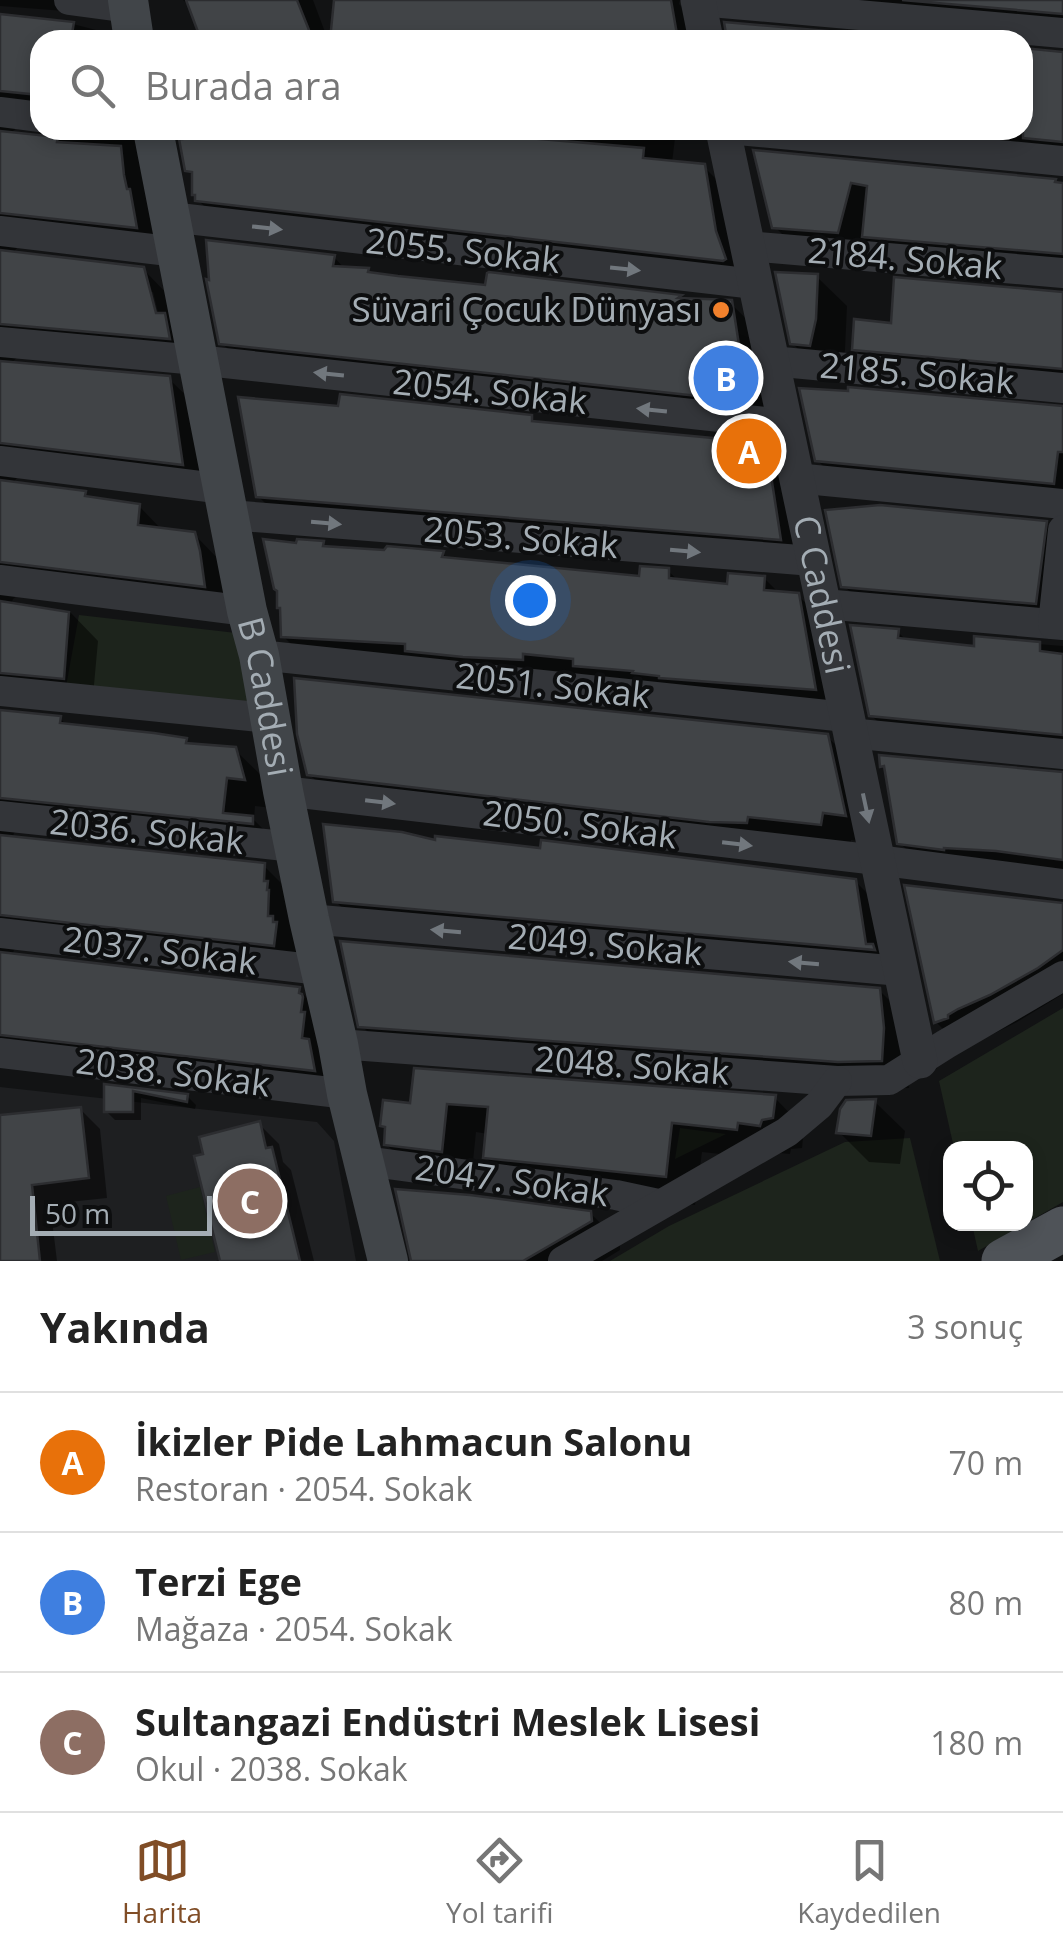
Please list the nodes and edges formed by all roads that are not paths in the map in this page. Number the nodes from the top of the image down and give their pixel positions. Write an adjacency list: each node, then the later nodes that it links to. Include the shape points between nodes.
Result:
1 (69, 0): 3 (street)
2 (698, 1): 4 (street); 5 (street)
3 (130, 16)
4 (704, 30)
5 (1029, 30)
6 (1033, 30): 7 (street)
7 (1063, 33)
8 (0, 112): 9 (street)
9 (30, 116)
10 (155, 140): 15 (main road, B Caddesi)
11 (725, 140): 16 (street, C Caddesi)
12 (846, 140): 13 (street)
13 (1063, 160)
14 (0, 231): 15 (street, 2055. Sokak)
15 (174, 235): 18 (street, 2055. Sokak, one-way to 18); 20 (main road, B Caddesi)
16 (746, 246): 17 (street, 2184. Sokak); 18 (street, C Caddesi)
17 (1063, 273)
18 (755, 284): 21 (street, C Caddesi)
19 (0, 342): 20 (street, 2054. Sokak)
20 (197, 360): 23 (street, 2054. Sokak, one-way to 20); 26 (main road, B Caddesi)
21 (771, 361): 22 (street, 2185. Sokak); 23 (street, C Caddesi)
22 (1063, 388)
23 (784, 424): 25 (street, C Caddesi)
24 (0, 461): 26 (street, 2053. Sokak)
25 (796, 478): 27 (street); 29 (street, C Caddesi)
26 (226, 502): 29 (street, 2053. Sokak, one-way to 29); 32 (main road, B Caddesi)
27 (1063, 504)
28 (1063, 530): 33 (street)
29 (813, 561): 31 (street, C Caddesi)
30 (0, 580): 32 (street)
31 (823, 604): 33 (street); 37 (street, C Caddesi)
32 (247, 611): 34 (main road, B Caddesi)
33 (1058, 624)
34 (259, 655): 36 (main road, B Caddesi); 37 (street, 2051. Sokak)
35 (0, 690): 36 (street)
36 (268, 718): 39 (main road, B Caddesi)
37 (848, 725): 38 (street, 2051. Sokak); 42 (street, C Caddesi, one-way to 42)
38 (1063, 754)
39 (283, 791): 41 (main road, B Caddesi); 42 (street, 2050. Sokak, one-way to 42)
40 (0, 816): 41 (street, 2036. Sokak)
41 (294, 847): 44 (main road, B Caddesi)
42 (877, 860): 43 (street, 2050. Sokak); 47 (street, C Caddesi)
43 (1063, 884)
44 (309, 920): 46 (main road, B Caddesi); 47 (street, 2049. Sokak, one-way to 44)
45 (0, 933): 46 (street, 2037. Sokak)
46 (320, 970): 49 (main road, B Caddesi)
47 (902, 971): 51 (street, C Caddesi)
48 (1063, 976): 51 (street, 2048. Sokak)
49 (338, 1044): 52 (street, 2048. Sokak); 53 (main road, B Caddesi)
50 (0, 1053): 53 (street, 2038. Sokak)
51 (920, 1061): 52 (street, 2048. Sokak, via 889,1080)
52 (836, 1081): 55 (street, via 788,1132)
53 (346, 1094): 54 (main road, B Caddesi)
54 (365, 1162): 55 (street, 2047. Sokak); 57 (main road, B Caddesi)
55 (658, 1204): 58 (street)
56 (1063, 1228): 59 (main road)
57 (388, 1261)
58 (562, 1261)
59 (1004, 1261)

